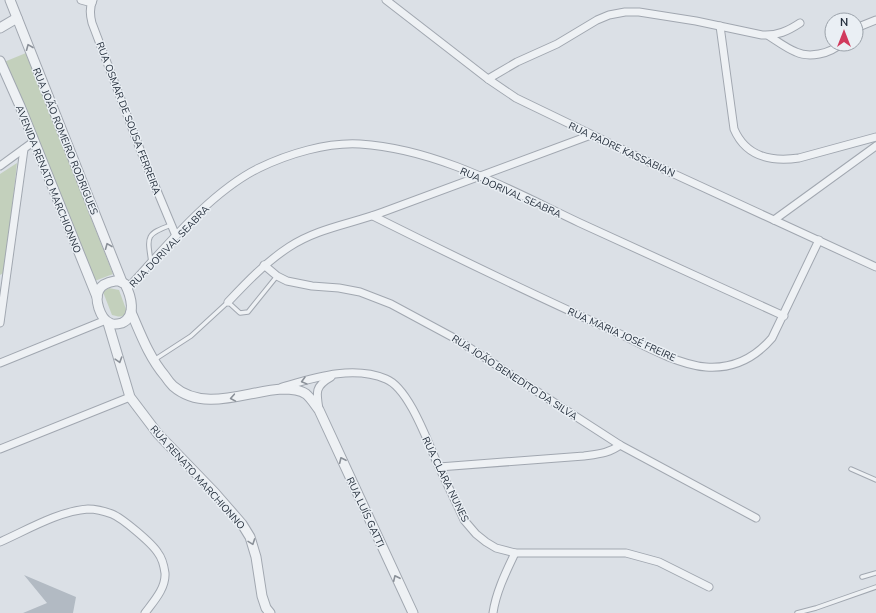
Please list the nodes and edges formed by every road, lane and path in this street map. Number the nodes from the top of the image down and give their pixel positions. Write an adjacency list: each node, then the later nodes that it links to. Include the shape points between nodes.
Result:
1 (10, 0): 5 (street, RUA JOÃO ROMEIRO RODRIGUES)
2 (81, 0): 4 (street)
3 (386, 0): 14 (street, RUA PADRE KASSABIAN)
4 (92, 2): 24 (street, RUA OSMAR DE SOUSA FERREIRA, via 92,23)
5 (17, 18): 10 (street); 31 (street, RUA JOÃO ROMEIRO RODRIGUES, one-way to 5)
6 (876, 20): 8 (street)
7 (800, 23): 11 (street, via 789,31)
8 (864, 25)
9 (720, 26): 11 (street); 14 (street, via 639,12 609,15); 16 (street, via 734,129 738,140 746,148 761,156 786,160)
10 (0, 28)
11 (768, 36): 12 (street, via 803,54)
12 (831, 52)
13 (0, 61): 17 (street, AVENIDA RENATO MARCHIONNO)
14 (488, 79): 15 (street, RUA PADRE KASSABIAN, via 516,98)
15 (591, 135): 21 (street); 23 (street, RUA PADRE KASSABIAN)
16 (876, 137)
17 (33, 142): 19 (street); 32 (street, AVENIDA RENATO MARCHIONNO)
18 (876, 146): 23 (street)
19 (24, 149): 20 (street); 37 (street)
20 (0, 166)
21 (482, 176): 22 (street); 25 (street, RUA DORIVAL SEABRA, via 393,148 358,144 323,147 288,156 257,169 229,187); 35 (street, RUA DORIVAL SEABRA)
22 (373, 216): 28 (street, via 333,226 308,236); 35 (street, RUA MARIA JOSÉ FREIRE, via 588,319 687,363 720,367 737,364 752,357 772,338)
23 (774, 220): 26 (street, RUA PADRE KASSABIAN)
24 (171, 225): 25 (street, RUA OSMAR DE SOUSA FERREIRA); 27 (lane, via 155,231 150,238 148,246)
25 (176, 236): 27 (street, RUA DORIVAL SEABRA)
26 (820, 240): 29 (street, RUA PADRE KASSABIAN); 35 (street, RUA MARIA JOSÉ FREIRE)
27 (151, 263): 31 (street, RUA DORIVAL SEABRA)
28 (264, 265): 30 (street, RUA JOÃO BENEDITO DA SILVA); 33 (street)
29 (876, 267)
30 (277, 276): 33 (lane, via 248,312 240,313); 44 (street, RUA JOÃO BENEDITO DA SILVA, via 295,283 360,292 391,304 456,339)
31 (125, 286): 32 (street, via 115,281 106,283 100,288); 34 (street, via 131,303)
32 (97, 297): 36 (street, via 100,311)
33 (228, 302): 38 (lane, via 191,336)
34 (131, 312): 36 (street, via 123,322); 38 (street, RUA LUÍS GATTI)
35 (784, 316)
36 (107, 322): 39 (street); 42 (street, RUA RENATO MARCHIONNO, one-way to 42)
37 (0, 324)
38 (153, 361): 41 (street, RUA LUÍS GATTI, one-way to 38, via 228,399 195,398 173,386)
39 (0, 363)
40 (337, 373): 41 (street, RUA CLARA NUNES, one-way to 41); 43 (street, RUA LUÍS GATTI, via 318,388); 46 (street, RUA CLARA NUNES, via 365,374 385,378 393,383 415,414)
41 (271, 390): 43 (street, RUA LUÍS GATTI, via 301,391 311,398)
42 (130, 397): 45 (street); 57 (street, RUA RENATO MARCHIONNO, one-way to 57, via 158,434 242,524 254,548 262,596)
43 (319, 410): 58 (street, RUA LUÍS GATTI, one-way to 43)
44 (620, 445): 46 (street, via 614,450 590,455); 49 (street, RUA JOÃO BENEDITO DA SILVA)
45 (0, 449)
46 (439, 467): 51 (street, RUA CLARA NUNES, via 469,527 496,548)
47 (851, 469): 48 (lane)
48 (876, 480)
49 (756, 518)
50 (0, 542): 56 (street, via 60,516 78,511 89,509 113,514 142,536 158,552 162,561 165,574 163,585)
51 (515, 553): 54 (street, RUA CLARA NUNES, via 626,552 659,562); 59 (street, via 497,596)
52 (876, 573): 53 (lane)
53 (862, 577)
54 (709, 586)
55 (876, 587): 60 (lane)
56 (145, 613)
57 (270, 613)
58 (413, 613)
59 (493, 613)
60 (797, 613)

